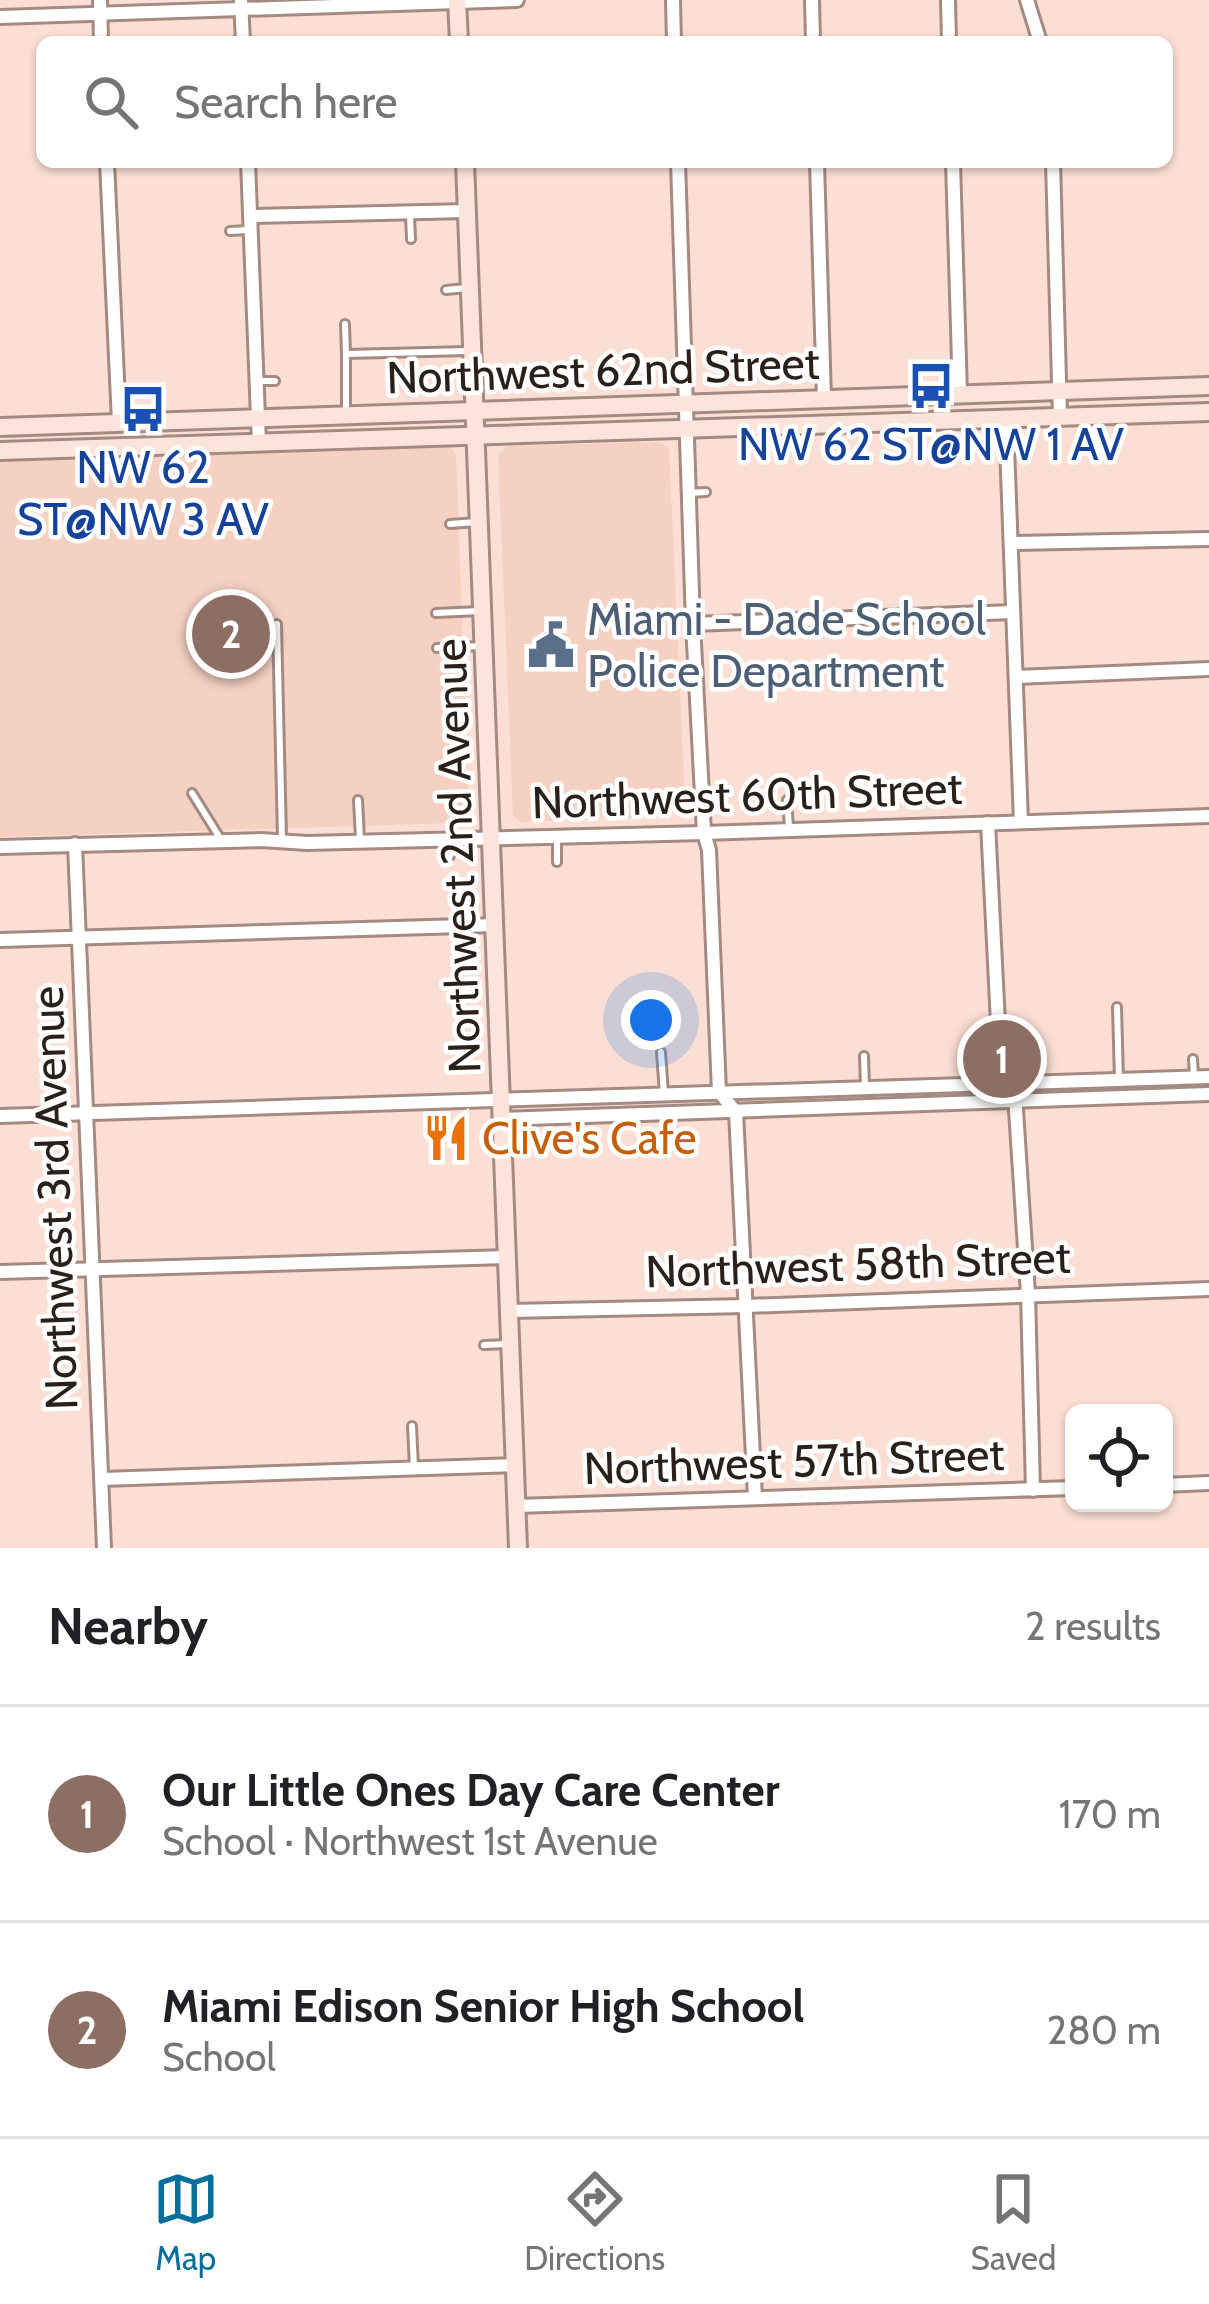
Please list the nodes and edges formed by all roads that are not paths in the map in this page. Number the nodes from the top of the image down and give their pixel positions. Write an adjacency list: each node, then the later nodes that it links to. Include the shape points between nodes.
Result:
1 (517, 0): 6 (street)
2 (673, 0): 12 (street)
3 (812, 0): 13 (street)
4 (948, 0): 14 (street)
5 (1027, 0): 15 (street)
6 (457, 1): 7 (street); 11 (main road)
7 (241, 5): 8 (street); 10 (street)
8 (100, 7): 9 (street)
9 (0, 17)
10 (243, 36)
11 (459, 36)
12 (674, 36)
13 (813, 36)
14 (949, 36)
15 (1038, 36)
16 (107, 168): 46 (street)
17 (248, 168): 25 (street)
18 (467, 168): 23 (main road, Northwest 2nd Avenue)
19 (678, 168): 39 (street)
20 (817, 168): 38 (street)
21 (953, 168): 37 (street)
22 (1053, 168): 36 (street)
23 (467, 211): 24 (street); 28 (main road, Northwest 2nd Avenue)
24 (410, 212): 25 (street); 27 (lane)
25 (251, 223): 26 (lane); 33 (street)
26 (230, 231)
27 (411, 239)
28 (470, 288): 29 (lane); 31 (main road, Northwest 2nd Avenue)
29 (446, 290)
30 (345, 324): 32 (lane)
31 (473, 350): 32 (lane); 40 (main road, Northwest 2nd Avenue)
32 (346, 354): 42 (lane)
33 (257, 381): 34 (lane); 43 (street)
34 (275, 381)
35 (1209, 386): 36 (main road, Northwest 62nd Street)
36 (1061, 391): 37 (main road, Northwest 62nd Street); 44 (street)
37 (960, 394): 38 (main road, Northwest 62nd Street)
38 (824, 399): 39 (main road, Northwest 62nd Street)
39 (687, 404): 40 (main road, Northwest 62nd Street); 48 (street)
40 (476, 411): 42 (main road, Northwest 62nd Street); 49 (main road, Northwest 2nd Avenue)
41 (1209, 412): 44 (main road, Northwest 62nd Street)
42 (346, 415): 43 (main road, Northwest 62nd Street)
43 (259, 417): 46 (main road, Northwest 62nd Street); 50 (street)
44 (1060, 417): 45 (main road, Northwest 62nd Street)
45 (1006, 418): 48 (main road, Northwest 62nd Street); 57 (street)
46 (118, 422): 47 (main road, Northwest 62nd Street)
47 (0, 427)
48 (687, 430): 49 (main road, Northwest 62nd Street); 53 (street)
49 (477, 436): 50 (main road, Northwest 62nd Street); 54 (main road, Northwest 2nd Avenue)
50 (259, 443): 51 (main road, Northwest 62nd Street)
51 (0, 452)
52 (706, 492): 53 (lane)
53 (689, 493): 62 (street)
54 (480, 522): 55 (lane); 58 (main road, Northwest 2nd Avenue)
55 (450, 524)
56 (1209, 539): 57 (street)
57 (1011, 543): 59 (street)
58 (484, 611): 60 (lane); 63 (main road, Northwest 2nd Avenue)
59 (1013, 612): 62 (street); 66 (street)
60 (436, 613)
61 (277, 623): 79 (lane)
62 (693, 624): 74 (street)
63 (485, 646): 64 (lane); 76 (main road, Northwest 2nd Avenue)
64 (437, 648)
65 (1209, 668): 66 (street)
66 (1016, 677): 71 (street)
67 (192, 793): 78 (lane)
68 (358, 800): 80 (lane)
69 (788, 800): 73 (lane)
70 (1209, 816): 71 (street, Northwest 60th Street)
71 (1021, 822): 72 (street, Northwest 60th Street)
72 (988, 823): 73 (street, Northwest 60th Street); 94 (street)
73 (790, 830): 74 (street, Northwest 60th Street)
74 (704, 833): 75 (street, Northwest 60th Street); 96 (street)
75 (556, 837): 76 (street, Northwest 60th Street); 84 (lane)
76 (492, 839): 77 (street, Northwest 60th Street); 85 (main road, Northwest 2nd Avenue)
77 (450, 840): 80 (street, Northwest 60th Street); 83 (lane)
78 (222, 841): 79 (street, Northwest 60th Street); 81 (street, Northwest 60th Street)
79 (282, 842): 80 (street, Northwest 60th Street)
80 (360, 842)
81 (75, 844): 82 (street, Northwest 60th Street); 86 (street, Northwest 3rd Avenue)
82 (0, 847)
83 (451, 856)
84 (557, 862)
85 (496, 925): 86 (street); 99 (main road, Northwest 2nd Avenue)
86 (79, 937): 87 (street); 103 (street, Northwest 3rd Avenue)
87 (0, 940)
88 (1117, 1007): 93 (lane)
89 (661, 1052): 97 (lane)
90 (864, 1056): 95 (lane)
91 (1193, 1059): 92 (lane)
92 (1202, 1077): 93 (street)
93 (1119, 1079): 94 (street)
94 (1001, 1083): 95 (street); 101 (street)
95 (865, 1087): 96 (street)
96 (719, 1092): 97 (street); 102 (street)
97 (664, 1094): 99 (street)
98 (1209, 1094): 101 (street)
99 (502, 1099): 100 (street); 106 (main road, Northwest 2nd Avenue)
100 (462, 1100): 103 (street); 105 (lane)
101 (1016, 1101): 102 (street); 111 (street)
102 (736, 1112): 106 (street); 112 (street)
103 (87, 1113): 104 (street); 108 (street, Northwest 3rd Avenue)
104 (0, 1116)
105 (462, 1116)
106 (503, 1119): 107 (main road, Northwest 2nd Avenue)
107 (507, 1257): 108 (street); 113 (main road, Northwest 2nd Avenue)
108 (94, 1270): 109 (street); 119 (street, Northwest 3rd Avenue)
109 (0, 1272)
110 (1209, 1289): 111 (street, Northwest 58th Street)
111 (1028, 1294): 112 (street, Northwest 58th Street); 123 (street)
112 (746, 1306): 113 (street, Northwest 58th Street); 124 (street)
113 (509, 1311): 114 (main road, Northwest 2nd Avenue)
114 (511, 1344): 115 (lane); 117 (main road, Northwest 2nd Avenue)
115 (484, 1345)
116 (412, 1426): 118 (lane)
117 (515, 1465): 118 (street); 125 (main road, Northwest 2nd Avenue)
118 (415, 1468): 119 (street)
119 (102, 1479): 126 (street, Northwest 3rd Avenue)
120 (1209, 1483): 121 (street)
121 (1173, 1485)
122 (1065, 1488): 123 (street, Northwest 57th Street)
123 (1033, 1490): 124 (street, Northwest 57th Street)
124 (754, 1498): 125 (street, Northwest 57th Street)
125 (516, 1506): 127 (main road, Northwest 2nd Avenue)
126 (104, 1548)
127 (518, 1548)

